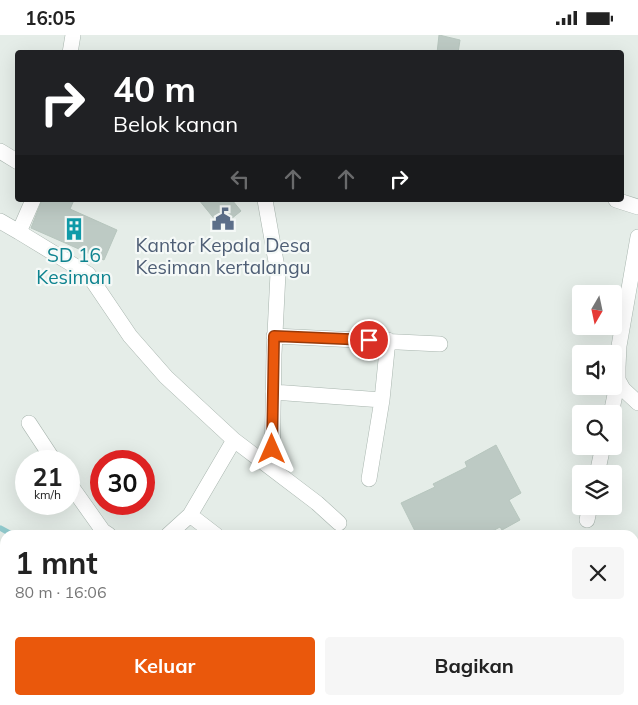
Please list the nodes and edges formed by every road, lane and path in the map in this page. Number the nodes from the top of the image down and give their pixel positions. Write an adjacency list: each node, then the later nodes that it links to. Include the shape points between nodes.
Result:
1 (73, 35): 2 (street)
2 (70, 50)
3 (0, 151): 4 (street)
4 (15, 160)
5 (32, 202): 10 (street)
6 (265, 202): 12 (street, via 278,273)
7 (622, 202): 8 (street)
8 (638, 207)
9 (0, 221): 10 (street)
10 (19, 231): 21 (street, via 88,274 130,336 166,377)
11 (638, 237): 15 (street)
12 (274, 336): 13 (street); 17 (street)
13 (388, 340): 14 (street); 18 (street)
14 (440, 344)
15 (619, 345)
16 (622, 387): 19 (street)
17 (273, 392): 18 (street); 23 (street)
18 (382, 400): 24 (street)
19 (638, 403)
20 (29, 423): 22 (street)
21 (234, 440): 23 (street); 26 (street)
22 (47, 450)
23 (272, 467): 27 (street)
24 (369, 479)
25 (80, 499): 28 (street)
26 (190, 515): 29 (street); 30 (street)
27 (339, 523)
28 (102, 530)
29 (174, 530)
30 (210, 530)

